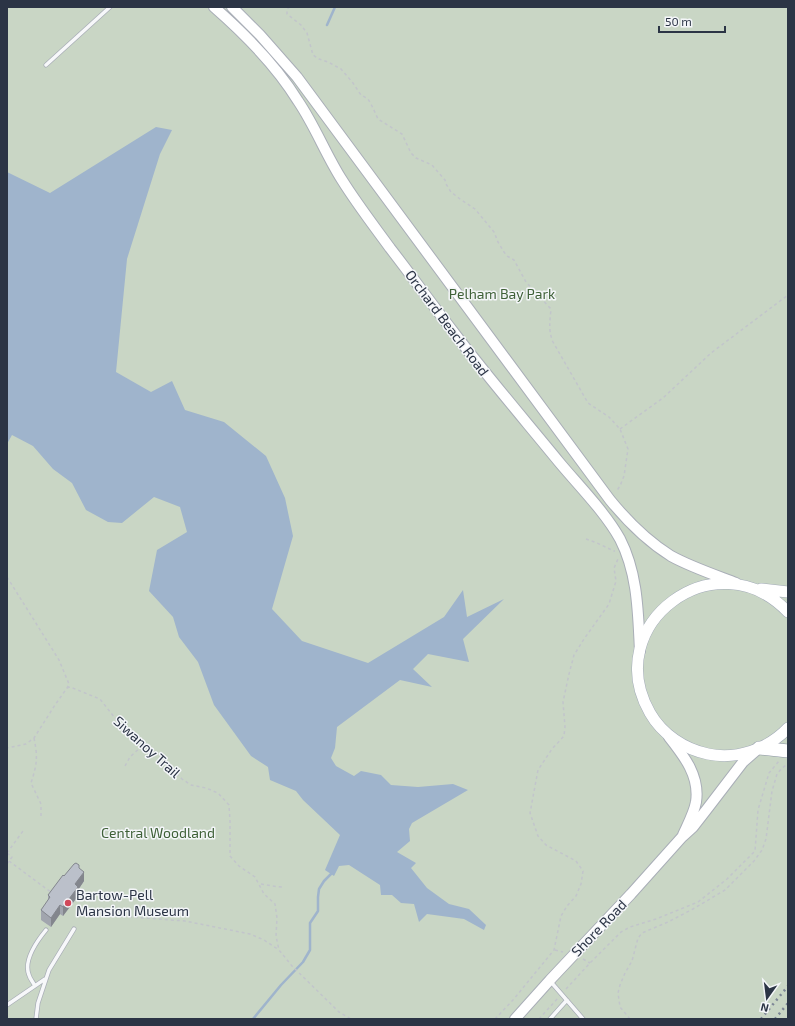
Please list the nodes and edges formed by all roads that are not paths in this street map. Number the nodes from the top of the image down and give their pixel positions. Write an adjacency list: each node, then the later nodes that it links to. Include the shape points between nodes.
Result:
1 (110, 7): 4 (lane)
2 (214, 7): 8 (street, Orchard Beach Road, via 254,44 278,72 299,102 334,167 362,208 466,349 608,520 630,563 636,593)
3 (232, 7): 5 (street, Orchard Beach Road, via 297,77 610,500 634,527 662,550 684,562)
4 (46, 65)
5 (746, 586): 6 (main road); 7 (main road, via 772,598); 8 (main road, via 702,586 673,600 651,624)
6 (788, 592)
7 (788, 612)
8 (640, 654): 10 (main road, via 638,671 641,689 648,708)
9 (788, 728): 11 (main road, via 773,741)
10 (663, 729): 11 (main road, via 685,746 711,754 736,755); 13 (street, Shore Road, via 687,761 696,784 696,803)
11 (759, 748): 12 (highway); 13 (street, Shore Road, via 743,762 693,828)
12 (785, 755)
13 (682, 837): 17 (street, Shore Road)
14 (46, 930): 18 (lane, via 31,952 28,964 28,974)
15 (74, 930): 16 (lane)
16 (46, 978): 18 (lane); 21 (lane)
17 (550, 980): 19 (lane); 22 (street, Shore Road)
18 (35, 986): 20 (lane)
19 (567, 1000): 23 (lane); 24 (lane)
20 (7, 1005)
21 (36, 1019)
22 (515, 1019)
23 (550, 1019)
24 (583, 1019)

